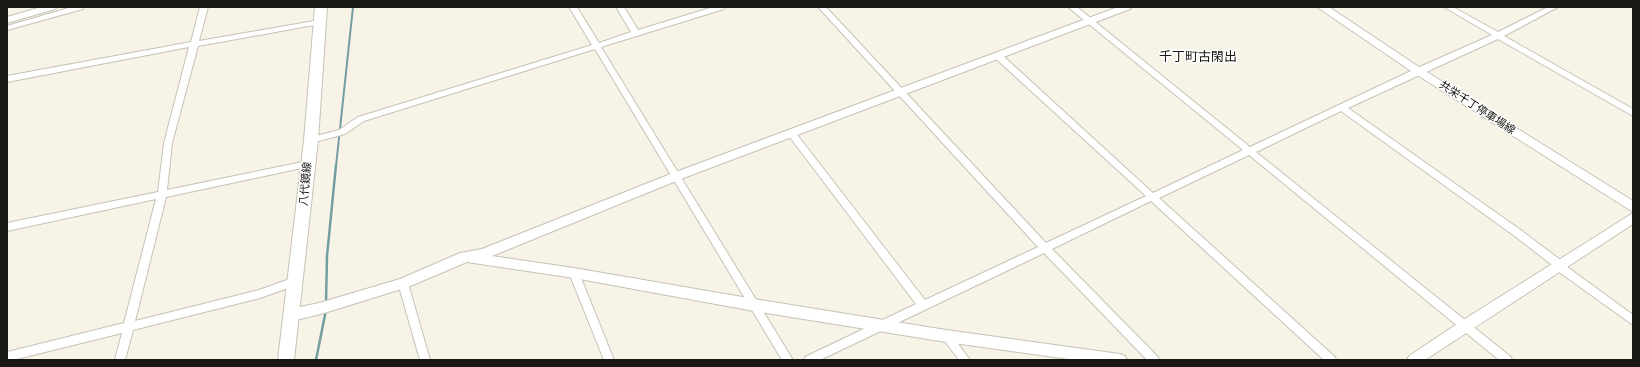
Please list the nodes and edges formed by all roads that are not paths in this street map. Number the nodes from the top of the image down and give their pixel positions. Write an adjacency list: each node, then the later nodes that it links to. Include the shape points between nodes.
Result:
1 (52, 7): 14 (street)
2 (80, 7): 17 (street)
3 (204, 7): 20 (street)
4 (321, 7): 16 (main road, 八代鏡線)
5 (573, 7): 21 (street)
6 (620, 7): 18 (street)
7 (721, 7): 18 (street)
8 (822, 7): 25 (street)
9 (1072, 7): 15 (street)
10 (1127, 7): 15 (street)
11 (1322, 7): 23 (street, 共栄千丁停車場線)
12 (1448, 7): 19 (street)
13 (1554, 7): 19 (street)
14 (7, 20)
15 (1089, 21): 22 (street); 30 (street)
16 (320, 22): 20 (street); 29 (main road, 八代鏡線)
17 (7, 28)
18 (636, 34): 21 (street)
19 (1498, 36): 23 (street); 27 (street)
20 (195, 44): 24 (street); 33 (street, via 168,143)
21 (597, 46): 29 (street, via 362,119 339,134); 32 (street)
22 (998, 56): 25 (street); 34 (street)
23 (1418, 71): 26 (street); 35 (street, 共栄千丁停車場線)
24 (7, 79)
25 (900, 92): 28 (street); 38 (street)
26 (1341, 107): 30 (street); 40 (street)
27 (1633, 113)
28 (792, 134): 32 (street); 45 (street)
29 (311, 140): 31 (main road, 八代鏡線)
30 (1250, 151): 34 (street); 50 (street)
31 (307, 164): 33 (street); 42 (main road, 八代鏡線)
32 (677, 176): 39 (street, via 483,254); 44 (street)
33 (162, 194): 37 (street); 49 (street)
34 (1152, 197): 38 (street); 62 (street)
35 (1633, 207)
36 (1633, 218): 40 (street)
37 (7, 227)
38 (1045, 248): 45 (street); 61 (street)
39 (465, 258): 41 (street); 43 (street)
40 (1560, 265): 47 (street); 50 (street)
41 (574, 273): 44 (street); 56 (street)
42 (295, 281): 46 (main road, 八代鏡線); 49 (street, via 260,294)
43 (403, 282): 46 (street); 55 (street)
44 (754, 305): 48 (street); 57 (street)
45 (923, 306): 48 (street)
46 (291, 315): 54 (main road, 八代鏡線)
47 (1633, 321)
48 (880, 325): 51 (street); 58 (street)
49 (127, 326): 52 (street); 53 (street)
50 (1465, 326): 63 (street); 64 (street)
51 (946, 336): 59 (street); 60 (street)
52 (7, 357)
53 (120, 360)
54 (286, 360)
55 (425, 360)
56 (609, 360)
57 (788, 360)
58 (808, 360)
59 (965, 360)
60 (1120, 360)
61 (1154, 360)
62 (1331, 360)
63 (1414, 360)
64 (1507, 360)

